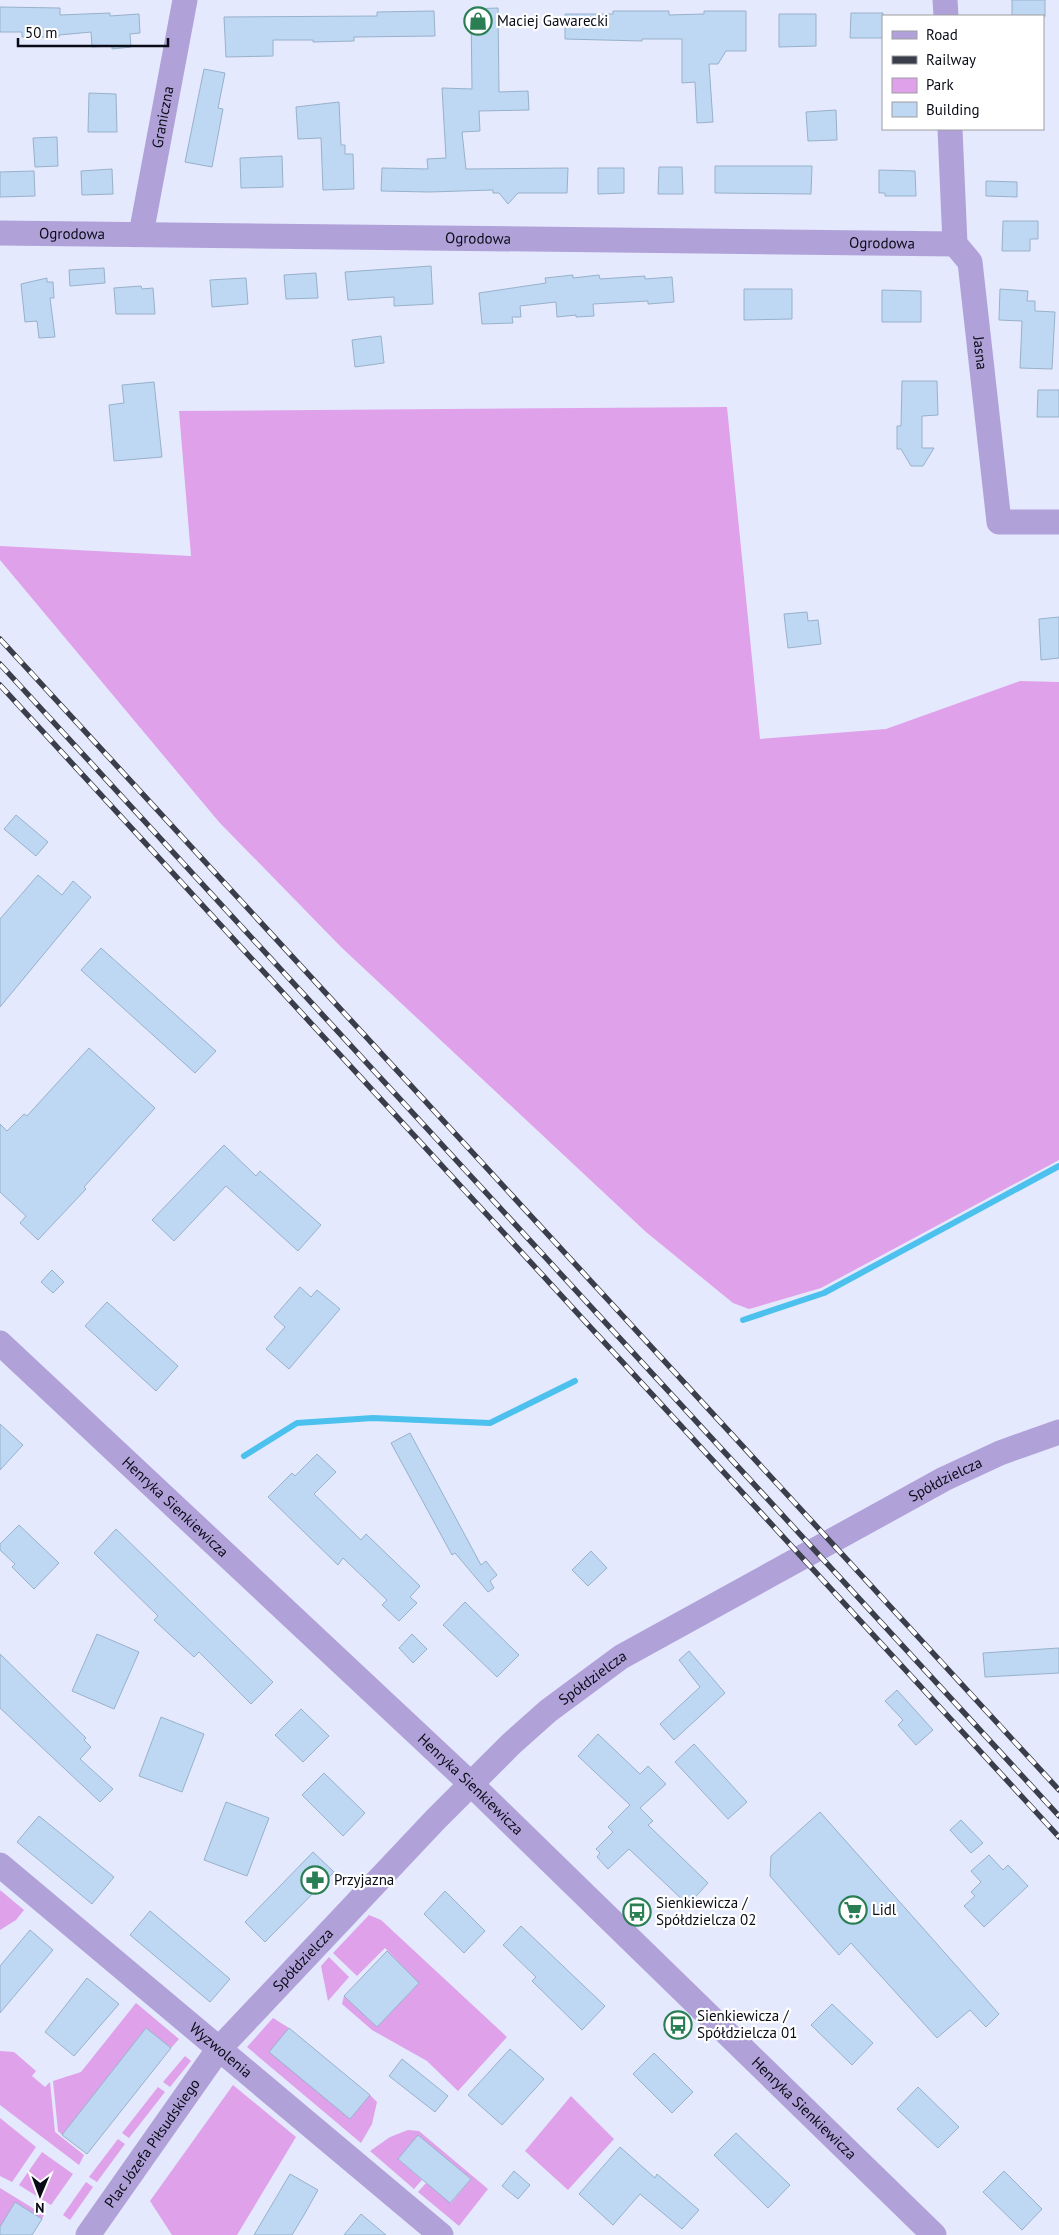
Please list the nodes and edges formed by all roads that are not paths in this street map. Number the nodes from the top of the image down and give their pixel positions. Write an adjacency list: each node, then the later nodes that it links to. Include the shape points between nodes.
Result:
1 (185, 0): 6 (street, Graniczna)
2 (945, 0): 3 (street)
3 (946, 15)
4 (950, 130): 7 (street)
5 (0, 232): 6 (street, Ogrodowa)
6 (141, 234): 7 (street, Ogrodowa)
7 (955, 244): 8 (street, Jasna, via 970,262 999,522)
8 (1059, 522)
9 (0, 1343): 11 (street, Henryka Sienkiewicza)
10 (1059, 1432): 11 (street, Spółdzielcza, via 944,1478 620,1658 548,1711)
11 (471, 1784): 13 (street, Spółdzielcza); 16 (street, Henryka Sienkiewicza)
12 (0, 1865): 13 (street, Wyzwolenia)
13 (218, 2050): 14 (street, Plac Józefa Piłsudskiego); 15 (street, Wyzwolenia)
14 (88, 2235)
15 (441, 2235)
16 (934, 2235)

